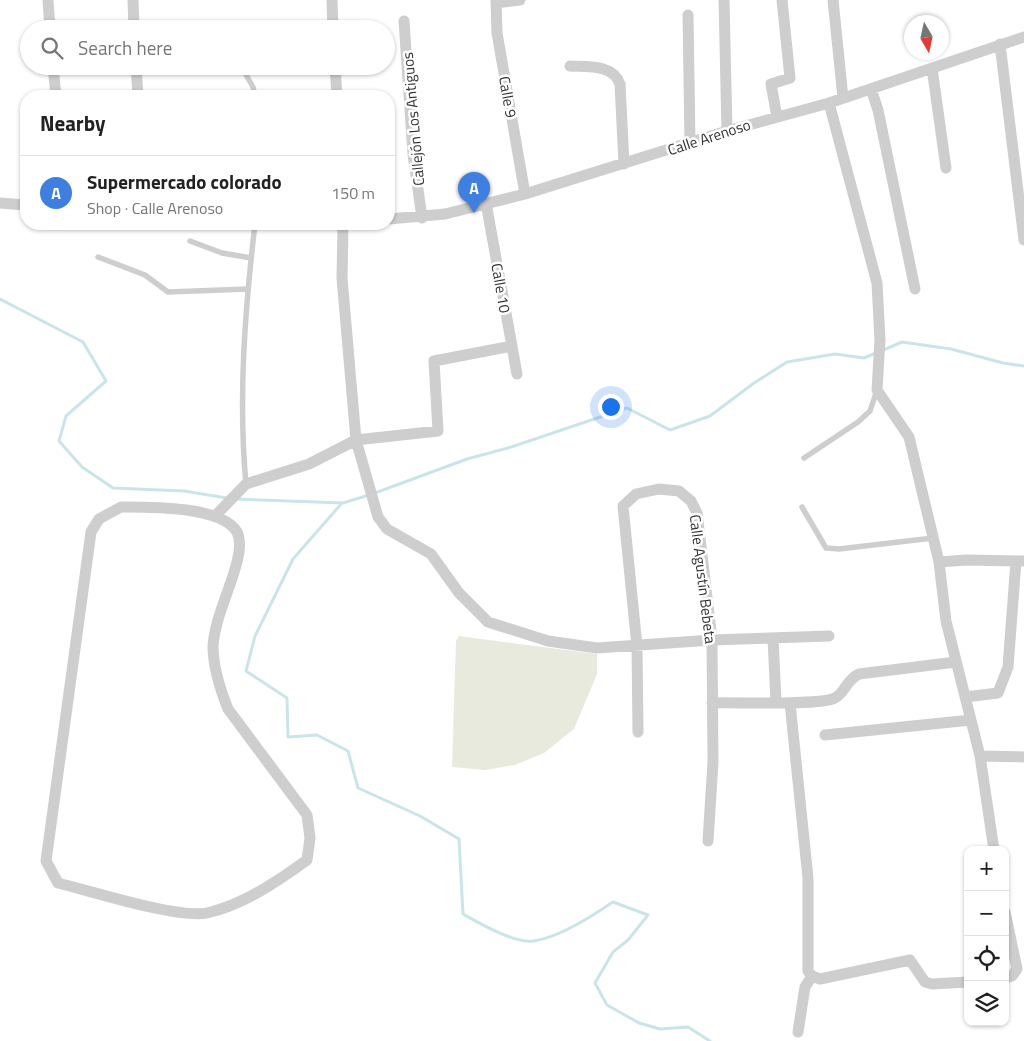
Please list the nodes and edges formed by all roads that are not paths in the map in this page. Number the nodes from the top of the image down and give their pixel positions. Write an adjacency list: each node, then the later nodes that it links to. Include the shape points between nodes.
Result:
1 (48, 0): 10 (street)
2 (133, 0): 11 (street)
3 (332, 0): 12 (street)
4 (520, 0): 8 (street)
5 (724, 0): 30 (street)
6 (782, 0): 29 (street, via 790,78 771,84)
7 (833, 0): 27 (street)
8 (496, 1): 34 (street, Calle 9, via 497,32)
9 (688, 15): 31 (street)
10 (49, 20)
11 (134, 20)
12 (333, 20)
13 (404, 21): 38 (street, Callejón Los Antiguos, via 413,154)
14 (1024, 37): 15 (street, Calle Arenoso)
15 (1000, 44): 17 (street, Calle Arenoso); 42 (street)
16 (570, 66): 32 (street, via 610,69 617,76)
17 (932, 68): 22 (street, Calle Arenoso); 33 (street)
18 (54, 75): 23 (street)
19 (137, 75): 24 (street)
20 (245, 75): 25 (lane)
21 (336, 75): 26 (street)
22 (871, 89): 27 (street, Calle Arenoso); 47 (street)
23 (55, 90)
24 (138, 90)
25 (253, 90)
26 (337, 90)
27 (843, 98): 28 (street, Calle Arenoso)
28 (828, 103): 29 (street, Calle Arenoso); 50 (street, via 877,283 880,370)
29 (777, 116): 30 (street, Calle Arenoso)
30 (727, 131): 31 (street, Calle Arenoso)
31 (690, 144): 32 (street, Calle Arenoso)
32 (624, 164): 34 (street, Calle Arenoso)
33 (946, 168)
34 (525, 194): 35 (street, Calle Arenoso)
35 (486, 202): 38 (street, Calle Arenoso); 48 (street, Calle 10)
36 (0, 204): 37 (street)
37 (20, 205)
38 (422, 218): 39 (street, Calle Arenoso)
39 (395, 219)
40 (253, 230): 45 (lane)
41 (343, 230): 51 (street, via 342,278)
42 (1024, 240)
43 (190, 241): 45 (lane, via 222,253)
44 (98, 257): 46 (lane, via 138,272 168,292)
45 (251, 258): 46 (lane)
46 (248, 289): 53 (lane, via 242,421)
47 (915, 289)
48 (512, 346): 49 (street, Calle 10); 51 (street, via 434,362 438,431)
49 (517, 374)
50 (876, 390): 52 (lane, via 870,411); 56 (street, via 909,437)
51 (356, 440): 53 (street, via 309,464); 62 (street, via 378,517 387,530 431,554 459,593 488,622 548,641 597,648)
52 (804, 458)
53 (243, 486): 55 (street)
54 (802, 507): 56 (lane, via 822,544 832,550)
55 (215, 516): 55 (street, via 121,507 99,519 91,532 46,861 58,883 180,913 206,913 252,895 307,860 310,838 307,814 228,709 220,690 214,646 239,547 238,533)
56 (933, 538): 58 (street)
57 (1020, 561): 58 (street); 64 (street, via 1008,667 998,694)
58 (939, 562): 63 (street, via 946,621)
59 (829, 636): 60 (street)
60 (773, 638): 61 (street); 65 (street)
61 (712, 640): 62 (street); 62 (street, Calle Agustín Bebeta, via 697,513 679,491 659,489 636,494 623,506); 66 (street, Calle Agustín Bebeta)
62 (637, 646): 69 (street, Calle Agustín Bebeta)
63 (956, 662): 64 (street); 67 (street, via 858,674 849,679 842,693 834,699)
64 (965, 698): 68 (street)
65 (776, 702): 66 (street); 67 (street)
66 (712, 703): 73 (street, Calle Agustín Bebeta, via 713,762)
67 (790, 703): 77 (street, via 808,878 808,971)
68 (971, 720): 70 (street); 71 (street)
69 (638, 732)
70 (824, 736)
71 (980, 756): 72 (street); 74 (street)
72 (1024, 757)
73 (708, 841)
74 (993, 846)
75 (1009, 924): 76 (street)
76 (1020, 956): 78 (street, via 1017,969)
77 (812, 976): 79 (street, via 820,980 910,960 925,982); 80 (street, via 805,987)
78 (1009, 977)
79 (964, 982)
80 (798, 1032)

